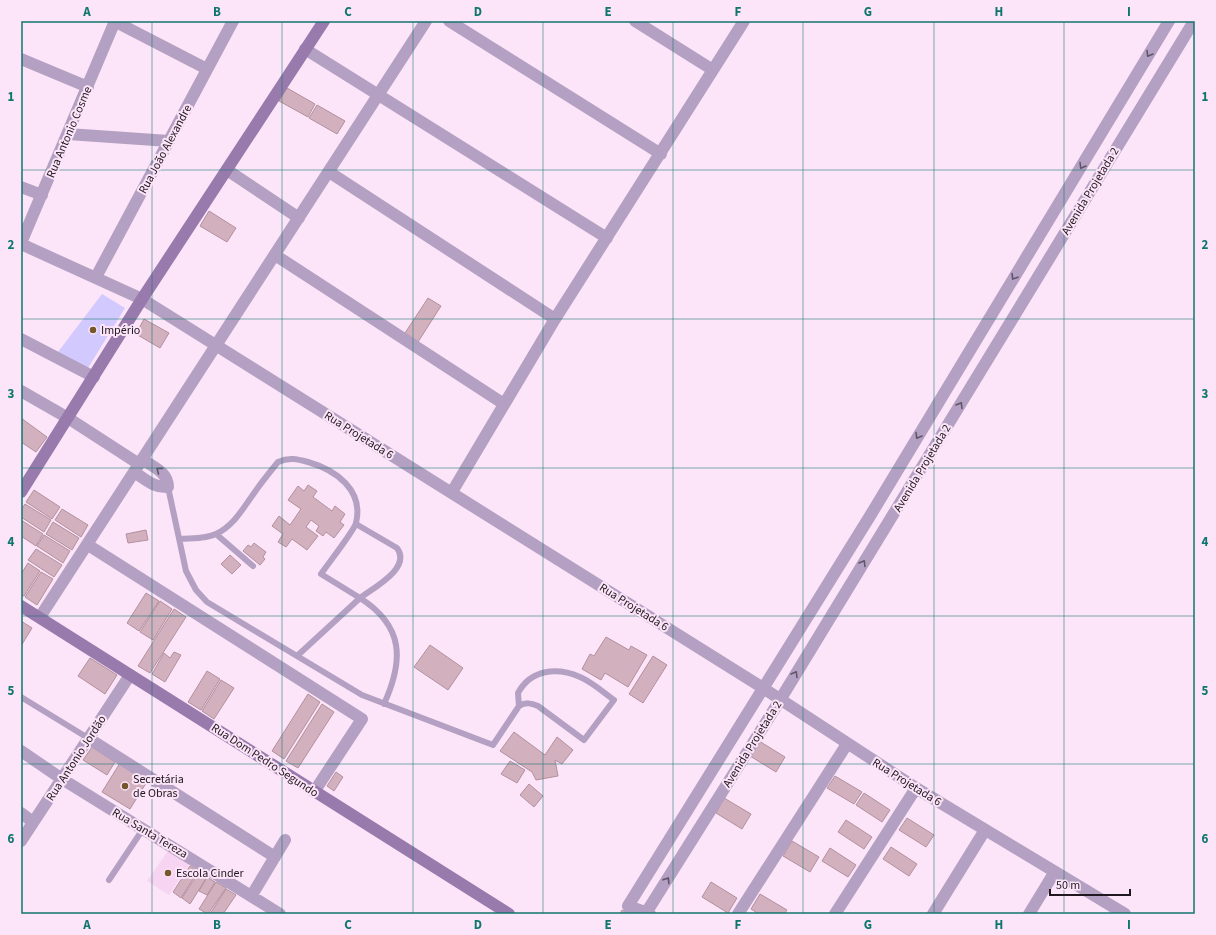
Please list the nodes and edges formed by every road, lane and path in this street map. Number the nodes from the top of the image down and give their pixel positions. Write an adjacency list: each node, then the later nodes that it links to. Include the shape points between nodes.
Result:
1 (115, 21): 12 (street); 14 (street, Rua Antonio Cosme)
2 (233, 21): 12 (street, Rua João Alexandre)
3 (324, 21): 10 (street)
4 (426, 21): 15 (street)
5 (449, 21): 18 (street)
6 (635, 21): 13 (street)
7 (744, 21): 13 (street)
8 (1169, 21): 50 (street, Avenida Projetada 2, one-way to 50)
9 (1194, 21): 52 (street, Avenida Projetada 2, one-way to 9)
10 (305, 49): 15 (street); 19 (street)
11 (21, 59): 14 (street)
12 (207, 69): 17 (street, Rua João Alexandre)
13 (713, 70): 18 (street)
14 (88, 87): 16 (street, Rua Antonio Cosme)
15 (378, 95): 20 (street); 24 (street)
16 (68, 134): 17 (street); 22 (street, Rua Antonio Cosme)
17 (169, 141): 27 (street, Rua João Alexandre)
18 (661, 154): 24 (street)
19 (227, 170): 23 (street); 28 (street)
20 (329, 172): 23 (street); 29 (street)
21 (21, 187): 22 (street)
22 (42, 195): 25 (street, Rua Antonio Cosme)
23 (299, 218): 26 (street)
24 (606, 238): 29 (street)
25 (21, 243): 27 (street, Rua Projetada 6)
26 (275, 255): 31 (street); 34 (street)
27 (96, 277): 28 (street, Rua Projetada 6)
28 (142, 299): 31 (street, Rua Projetada 6); 32 (street)
29 (555, 319): 34 (street)
30 (21, 339): 32 (street)
31 (216, 346): 36 (street); 39 (street, Rua Projetada 6)
32 (94, 377): 35 (street)
33 (21, 391): 35 (street)
34 (504, 404): 39 (street)
35 (68, 418): 36 (street); 38 (street)
36 (138, 465): 37 (street, via 151,484 161,488); 43 (street)
37 (168, 487): 42 (lane)
38 (21, 492)
39 (452, 492): 50 (street, Rua Projetada 6)
40 (356, 524): 41 (lane, via 355,500 341,477 313,464 288,458 278,462 235,519); 45 (lane, via 321,574); 45 (lane, via 397,548 401,559 398,569)
41 (216, 534): 42 (lane); 44 (lane)
42 (180, 539): 48 (lane, via 190,580 207,602)
43 (88, 545): 47 (street); 60 (street, via 362,719)
44 (253, 566)
45 (360, 598): 48 (lane); 53 (lane, via 383,617 395,634 398,649 393,684)
46 (21, 606): 47 (street, Rua Dom Pedro Segundo)
47 (40, 618): 49 (street, Rua Dom Pedro Segundo)
48 (297, 656): 53 (lane, via 362,695)
49 (130, 674): 55 (street, Rua Antonio Jordão); 60 (street, Rua Dom Pedro Segundo)
50 (763, 688): 52 (street, Rua Projetada 6); 71 (street, Avenida Projetada 2, via 628,906)
51 (21, 697): 55 (lane)
52 (780, 700): 56 (street, Rua Projetada 6); 71 (street, Avenida Projetada 2, one-way to 52)
53 (384, 704): 54 (lane, via 493,745)
54 (519, 706): 54 (lane, via 530,702 538,706 584,740 614,700 580,677 549,671 538,673 522,686 518,692)
55 (88, 738): 58 (street, Rua Antonio Jordão); 67 (street)
56 (847, 744): 59 (street, Rua Projetada 6); 74 (street)
57 (21, 751): 58 (street, Rua Santa Tereza)
58 (62, 779): 62 (street, Rua Antonio Jordão); 63 (street, Rua Santa Tereza)
59 (916, 788): 64 (street, Rua Projetada 6); 75 (street)
60 (314, 792): 73 (street, Rua Dom Pedro Segundo)
61 (21, 813): 62 (street)
62 (33, 822): 66 (street, Rua Antonio Jordão)
63 (143, 829): 69 (lane); 70 (street, Rua Santa Tereza)
64 (985, 830): 68 (street, Rua Projetada 6); 76 (street)
65 (285, 840): 67 (street)
66 (21, 841)
67 (275, 857): 70 (street)
68 (1054, 873): 77 (street); 78 (street, Rua Projetada 6)
69 (109, 880)
70 (252, 895): 72 (street, Rua Santa Tereza)
71 (648, 913)
72 (280, 914)
73 (509, 914)
74 (738, 914)
75 (835, 914)
76 (933, 914)
77 (1029, 914)
78 (1125, 914)

